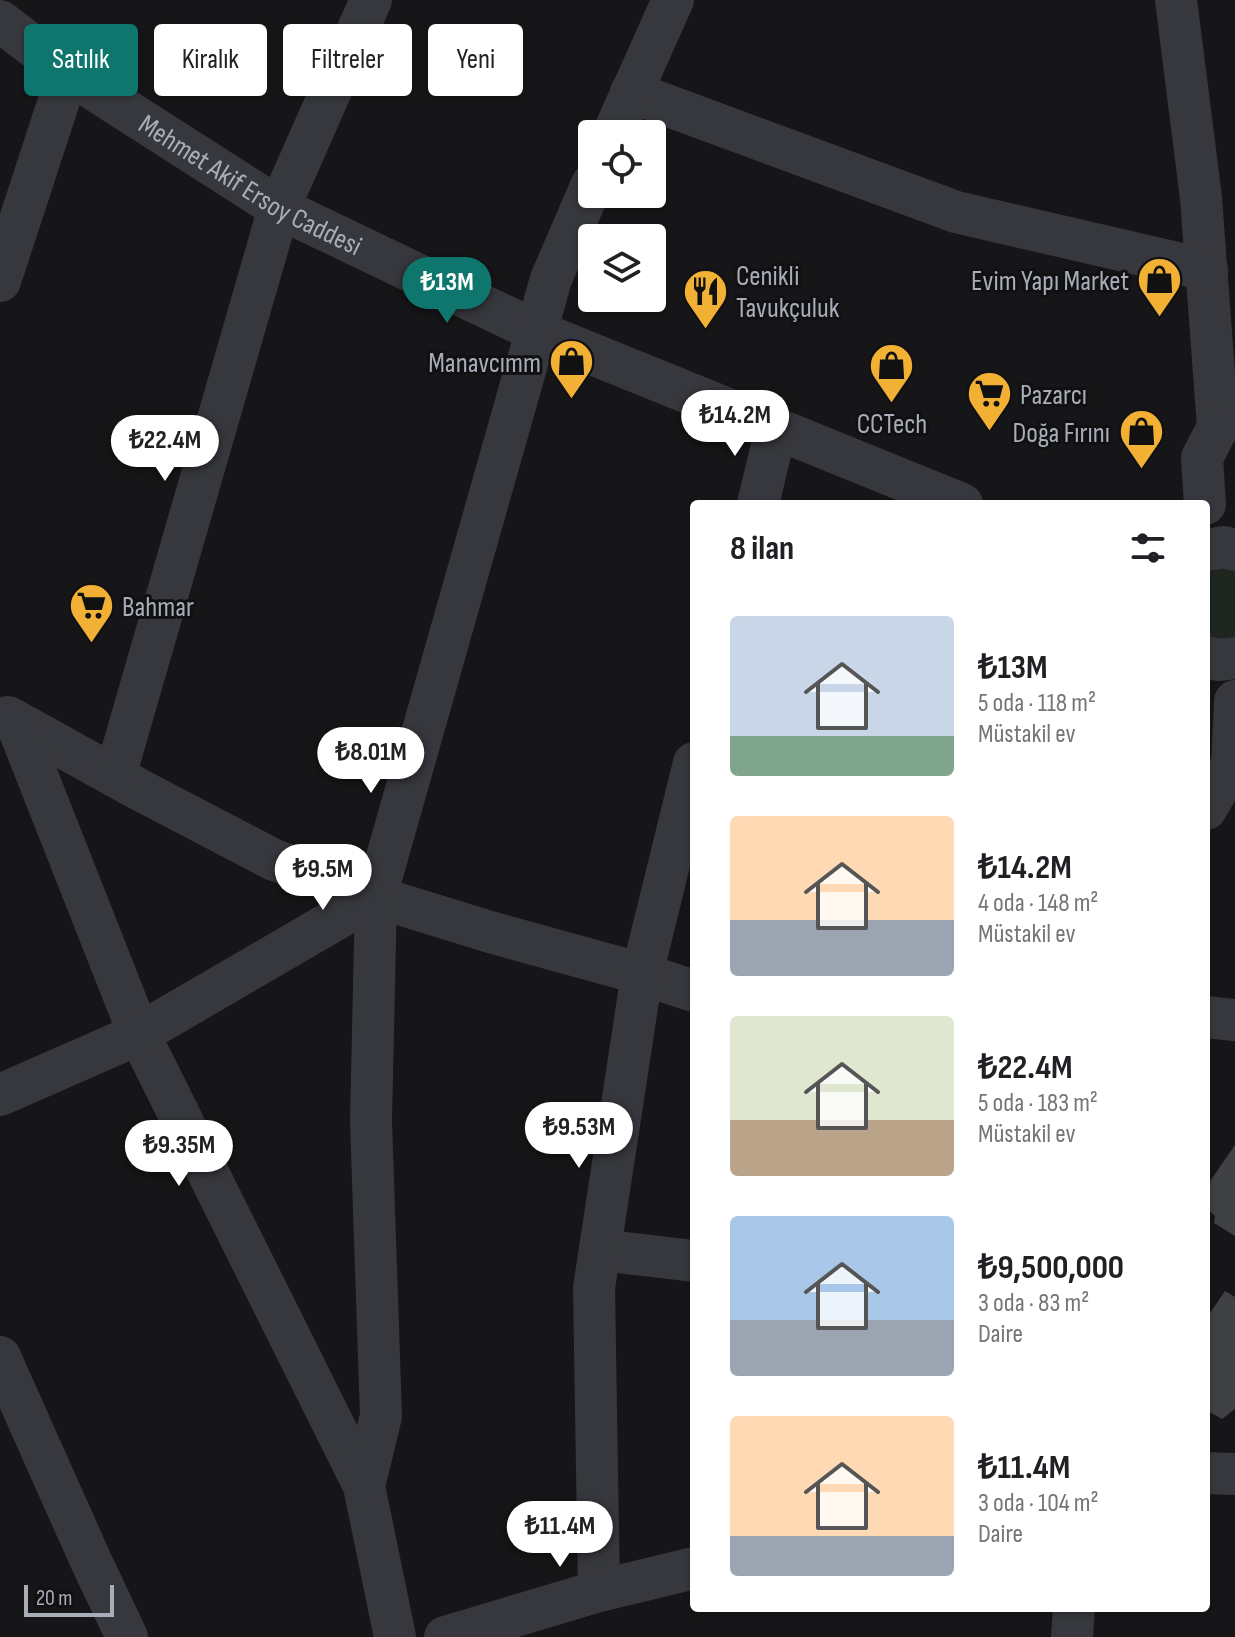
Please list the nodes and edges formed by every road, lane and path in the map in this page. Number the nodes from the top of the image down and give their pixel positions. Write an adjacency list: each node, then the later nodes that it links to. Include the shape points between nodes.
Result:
1 (371, 0): 10 (street)
2 (673, 0): 6 (street)
3 (1176, 0): 12 (street)
4 (0, 21): 5 (street, Mehmet Akif Ersoy Caddesi)
5 (24, 39)
6 (631, 92): 9 (street); 12 (street, via 956,212)
7 (60, 96): 13 (street)
8 (104, 96): 10 (street, Mehmet Akif Ersoy Caddesi)
9 (619, 120)
10 (279, 208): 14 (street, Mehmet Akif Ersoy Caddesi); 24 (street)
11 (582, 208): 14 (street, via 551,279)
12 (1207, 270): 16 (street)
13 (0, 281)
14 (538, 332): 15 (street, Mehmet Akif Ersoy Caddesi); 27 (street)
15 (776, 429): 17 (street); 18 (street, Mehmet Akif Ersoy Caddesi)
16 (1226, 439): 19 (street, via 1202,458)
17 (759, 500)
18 (952, 500)
19 (1205, 500)
20 (1210, 658): 21 (street)
21 (1235, 658)
22 (1235, 701): 26 (street, via 1232,764)
23 (8, 717): 24 (street); 32 (street)
24 (115, 776): 27 (street, via 274,860)
25 (690, 779): 28 (street)
26 (1210, 802)
27 (376, 896): 28 (street); 32 (street); 39 (street, via 371,1121 381,1416)
28 (642, 974): 29 (street); 34 (street)
29 (690, 990)
30 (1210, 1017): 31 (street)
31 (1235, 1020)
32 (139, 1034): 33 (street); 39 (street)
33 (0, 1095)
34 (600, 1250): 35 (street); 41 (street, via 594,1288)
35 (690, 1261)
36 (0, 1357): 43 (street)
37 (1210, 1473): 38 (street)
38 (1235, 1474)
39 (364, 1486): 44 (street)
40 (690, 1569): 41 (street)
41 (599, 1591): 45 (street)
42 (1074, 1612): 46 (street)
43 (127, 1637)
44 (395, 1637)
45 (445, 1637)
46 (1072, 1637)

